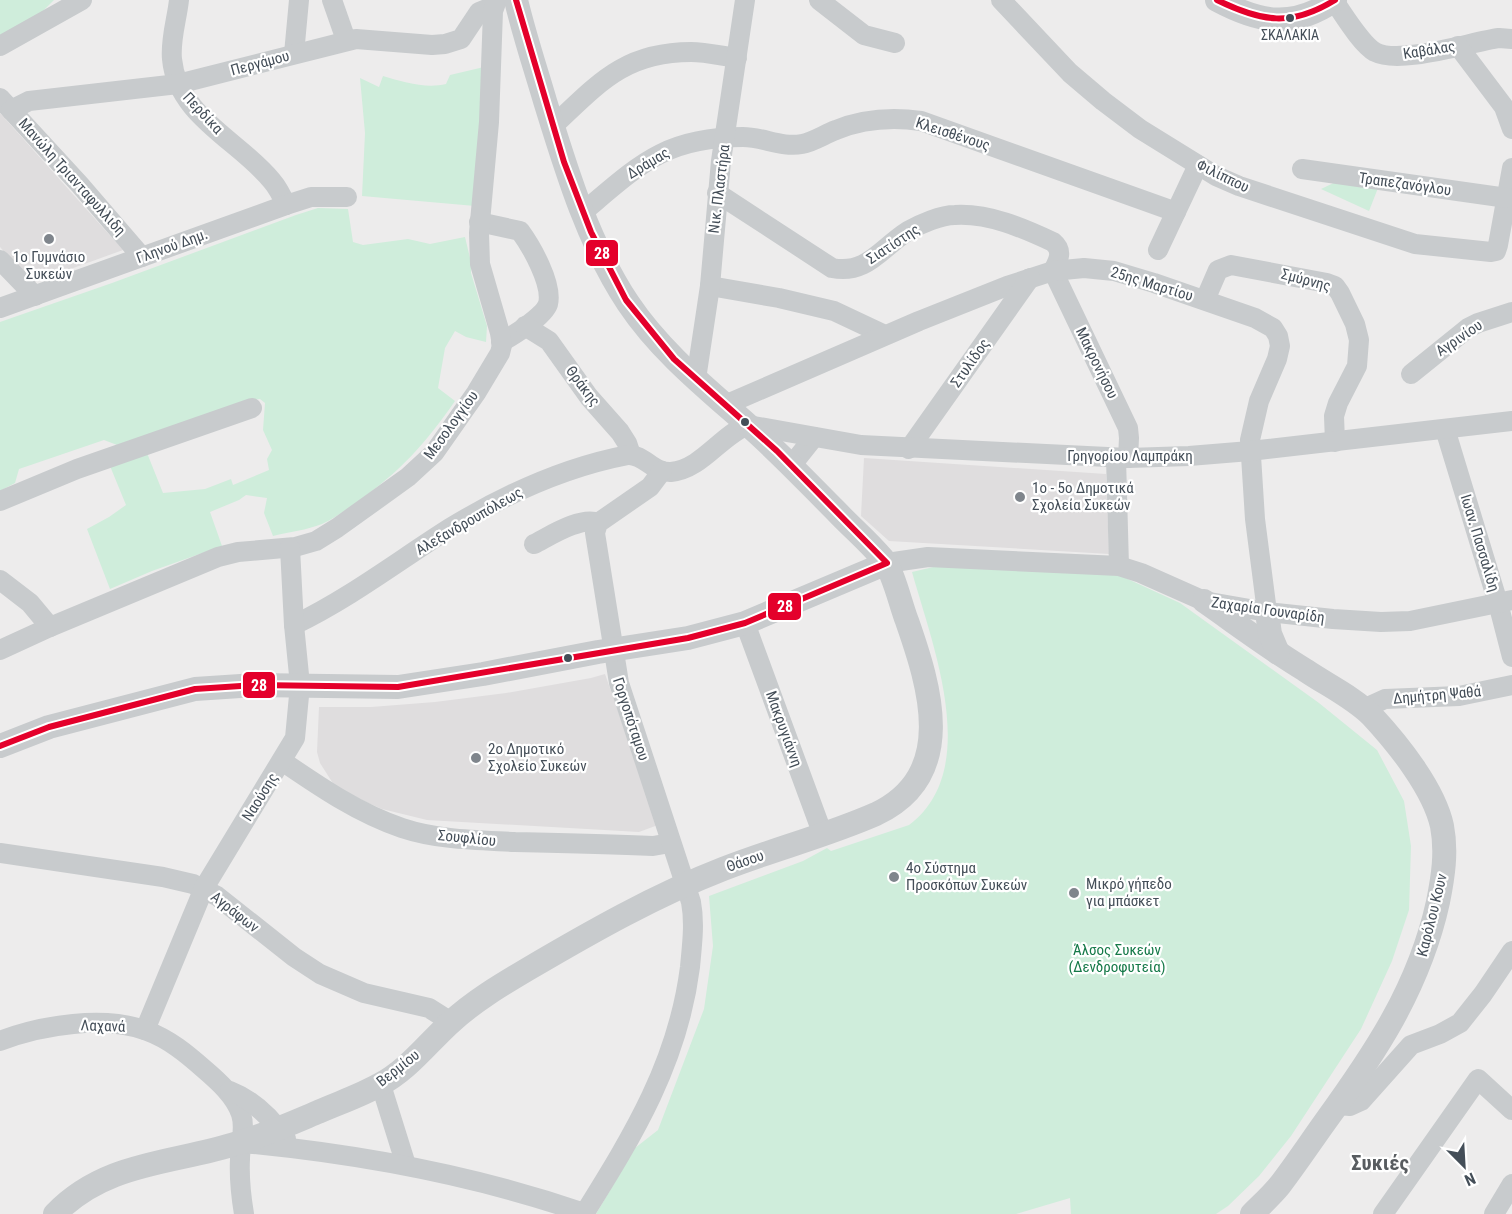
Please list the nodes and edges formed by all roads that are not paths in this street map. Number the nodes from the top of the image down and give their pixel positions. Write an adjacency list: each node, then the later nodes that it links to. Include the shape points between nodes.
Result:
1 (82, 0): 14 (street)
2 (179, 0): 18 (street, Περδίκα, via 172,51)
3 (299, 0): 16 (street)
4 (332, 0): 12 (street)
5 (745, 0): 17 (street, Νικ. Πλαστήρα)
6 (819, 0): 13 (street, via 864,35)
7 (1001, 0): 23 (street, Φιλίππου, via 1096,95 1140,129)
8 (1217, 0): 9 (street, via 1249,15 1276,21 1299,18)
9 (1335, 0): 15 (street, Καβάλας, via 1369,47 1380,54 1413,55)
10 (502, 2): 12 (street, Περγάμου, via 479,12 463,37 450,43); 20 (street); 32 (street)
11 (1512, 39): 15 (street, Καβάλας)
12 (346, 40): 16 (street, Περγάμου)
13 (895, 43)
14 (0, 46)
15 (1458, 46): 21 (street, via 1504,107)
16 (294, 54): 18 (street, Περγάμου)
17 (737, 58): 20 (street, via 692,52 648,56 614,71); 22 (street, Νικ. Πλαστήρα)
18 (178, 84): 19 (street, Περγάμου); 29 (street, Περδίκα, via 202,117 267,175)
19 (6, 104): 34 (street, Μανώλη Τριανταφυλλιδη)
20 (553, 126): 30 (street)
21 (1512, 129)
22 (725, 138): 26 (street, Νικ. Πλαστήρα); 30 (street, Δράμας, via 684,143 659,154); 31 (street, Κλεισθένους, via 749,137 799,145 854,124 904,119 928,124)
23 (1198, 165): 28 (street, Φιλίππου, via 1239,186 1415,244 1488,252 1496,251); 31 (street)
24 (1512, 168): 28 (street)
25 (1302, 169): 28 (street, Τραπεζανόγλου)
26 (717, 193): 36 (street, Σιατίστης, via 832,268 861,266 908,231 954,214 990,218 1053,242 1059,251); 38 (street, Νικ. Πλαστήρα)
27 (347, 197): 29 (street, Γληνού Δημ., via 310,197)
28 (1507, 198)
29 (286, 205): 34 (street, Γληνού Δημ.)
30 (583, 212): 47 (street, via 626,300 662,347)
31 (1176, 212): 33 (street)
32 (479, 222): 43 (street, via 520,231 541,268 548,303); 45 (street, via 480,264)
33 (1158, 250)
34 (142, 257): 39 (street, Γληνού Δημ.)
35 (0, 260): 39 (street)
36 (1053, 271): 37 (street, 25ης Μαρτίου); 40 (street, 25ης Μαρτίου, via 1114,271); 58 (street, Μακρονήσου, via 1126,424 1129,438)
37 (1030, 278): 44 (street, 25ης Μαρτίου); 55 (street, Στυλίδος)
38 (710, 286): 44 (street, via 834,312); 47 (street, Νικ. Πλαστήρα)
39 (34, 296): 41 (street, Γληνού Δημ.)
40 (1205, 300): 54 (street, Σμύρνης, via 1218,270 1231,265 1327,283 1338,289 1355,324 1360,348 1357,366 1335,411); 56 (street, 25ης Μαρτίου, via 1264,322 1278,336 1279,354 1259,401)
41 (0, 309)
42 (1512, 312): 46 (street, Αγρινίου, via 1468,328)
43 (525, 326): 45 (street); 57 (street, Θράκης, via 549,341 620,432)
44 (885, 335): 48 (street, 25ης Μαρτίου)
45 (501, 342): 64 (street, Μεσολογγίου, via 500,353 476,393 434,453 418,469 329,534)
46 (1411, 374)
47 (696, 379): 48 (street)
48 (725, 405): 51 (street)
49 (252, 408): 61 (street, via 77,469)
50 (1512, 421): 52 (street, Γρηγορίου Λαμπράκη)
51 (748, 425): 53 (street, Γρηγορίου Λαμπράκη); 59 (street); 60 (street, via 687,466)
52 (1445, 429): 54 (street, Γρηγορίου Λαμπράκη); 69 (street, Ιωαν. Πασσαλίδη)
53 (814, 437): 55 (street, Γρηγορίου Λαμπράκη, via 861,446); 59 (street)
54 (1335, 442): 56 (street, Γρηγορίου Λαμπράκη)
55 (909, 449): 58 (street, Γρηγορίου Λαμπράκη)
56 (1250, 451): 58 (street, Γρηγορίου Λαμπράκη); 70 (street, 25ης Μαρτίου)
57 (631, 455): 60 (street); 72 (street, Αλεξανδρουπόλεως, via 566,473 501,500 452,527 352,594)
58 (1122, 458): 66 (street, Μακρονήσου)
59 (791, 466): 65 (street)
60 (662, 471): 62 (street, via 650,488)
61 (0, 501)
62 (597, 526): 63 (street, via 587,521); 75 (street, Γοργοπόταμου)
63 (534, 544)
64 (290, 548): 72 (street, Ναούσης); 73 (street, Μεσολογγίου, via 218,557)
65 (887, 563): 66 (street, Ζαχαρία Γουναρίδη, via 928,556); 71 (street); 83 (street, Θάσου, via 928,696 932,730 929,752 916,780 901,798 878,813)
66 (1119, 566): 68 (street, Ζαχαρία Γουναρίδη)
67 (0, 580): 73 (street, via 30,603)
68 (1204, 601): 70 (street, Ζαχαρία Γουναρίδη); 76 (street, Καρόλου Κουν)
69 (1505, 601): 70 (street, Ζαχαρία Γουναρίδη, via 1396,622); 77 (street, Ιωαν. Πασσαλίδη)
70 (1267, 612): 76 (street)
71 (745, 623): 75 (street, via 688,638); 83 (street, Μακρυγιάννη)
72 (294, 625): 78 (street, Ναούσης)
73 (50, 627): 74 (street, Μεσολογγίου)
74 (0, 650)
75 (612, 650): 78 (street, via 408,686); 84 (street, Γοργοπόταμου)
76 (1278, 653): 80 (street, Καρόλου Κουν)
77 (1512, 657)
78 (300, 685): 81 (street, via 195,689 49,727); 82 (street, Ναούσης, via 295,738)
79 (1512, 686): 80 (street, Δημήτρη Ψαθά, via 1459,696 1385,699)
80 (1363, 709): 94 (street, Καρόλου Κουν, via 1389,737 1431,797 1441,823 1444,860 1434,918 1413,979 1387,1032)
81 (0, 746)
82 (282, 761): 84 (street, Σουφλίου, via 364,812 419,832 463,840 653,846); 87 (street, Ναούσης)
83 (823, 835): 86 (street, Θάσου)
84 (670, 843): 86 (street, Γοργοπόταμου)
85 (0, 853): 87 (street, Αγράφων, via 169,878)
86 (685, 886): 89 (street, Βερμίου, via 533,966 484,995); 102 (street, via 693,912 692,950 677,1030 640,1121)
87 (204, 888): 89 (street, Αγράφων, via 320,974 364,993 429,1008); 90 (street, Ναούσης)
88 (1512, 951): 94 (street, via 1460,1023 1411,1045 1361,1101 1350,1106)
89 (452, 1022): 92 (street, Βερμίου)
90 (145, 1030): 91 (street, Λαχανά, via 94,1023 27,1032); 93 (street, Λαχανά, via 180,1049)
91 (0, 1041)
92 (381, 1085): 96 (street, Βερμίου); 98 (street)
93 (225, 1089): 96 (street, Λαχανά, via 241,1095 266,1114); 97 (street, Λαχανά, via 241,1113)
94 (1338, 1105): 103 (street, Καρόλου Κουν, via 1280,1186)
95 (1512, 1110): 104 (street, via 1478,1079)
96 (284, 1138): 97 (street, Βερμίου); 98 (street)
97 (241, 1143): 100 (street, Βερμίου, via 121,1172 79,1193); 101 (street, Λαχανά)
98 (406, 1165): 102 (street, via 497,1185)
99 (1512, 1184): 105 (street)
100 (55, 1214)
101 (244, 1214)
102 (584, 1214)
103 (1252, 1214)
104 (1383, 1214)
105 (1494, 1214)

